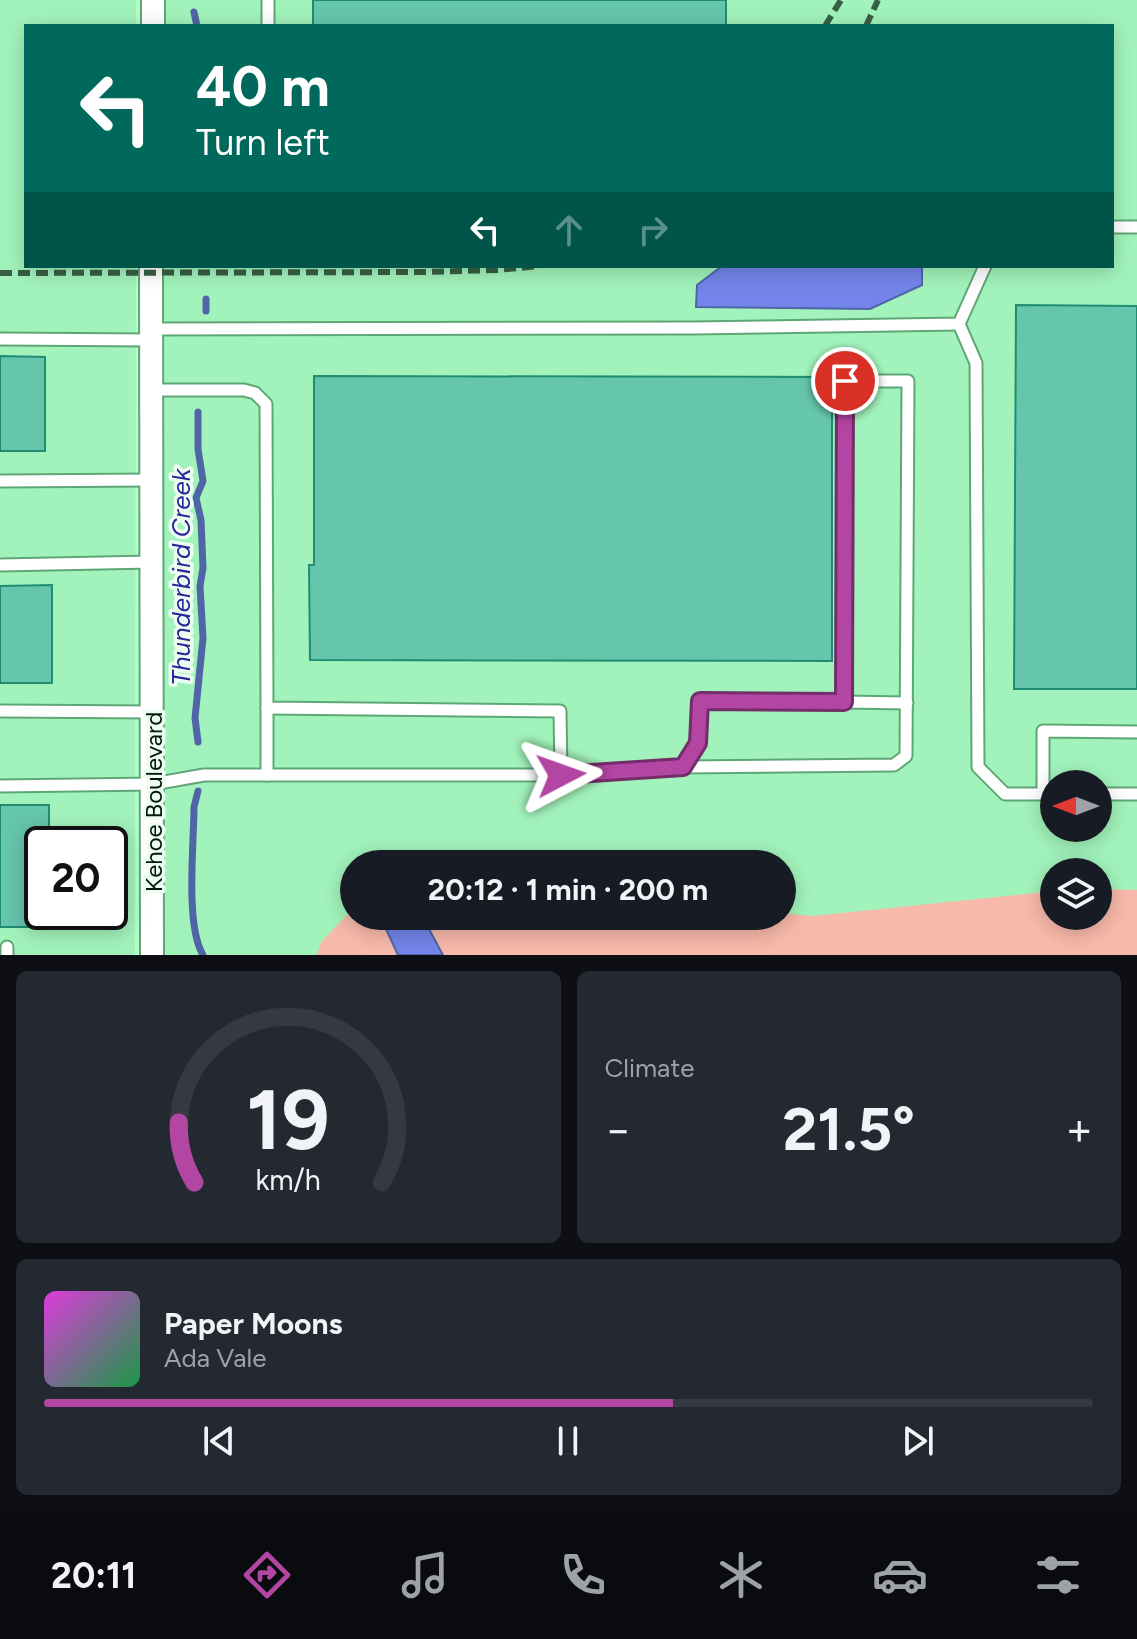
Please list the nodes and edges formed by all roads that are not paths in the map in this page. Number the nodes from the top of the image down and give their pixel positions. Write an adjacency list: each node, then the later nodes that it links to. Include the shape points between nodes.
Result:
1 (153, 0): 3 (street)
2 (268, 0): 4 (lane)
3 (153, 24)
4 (268, 24)
5 (1114, 227): 6 (lane)
6 (1137, 227)
7 (151, 268): 10 (street, Kehoe Boulevard)
8 (984, 268): 9 (lane)
9 (959, 324): 10 (lane); 29 (lane, via 976,363 978,767 1005,794)
10 (153, 334): 11 (lane); 12 (street, Kehoe Boulevard)
11 (0, 339)
12 (151, 390): 13 (street, Kehoe Boulevard); 19 (lane, via 244,390 266,404)
13 (152, 480): 14 (lane); 15 (street, Kehoe Boulevard)
14 (0, 481)
15 (152, 562): 16 (lane); 21 (street, Kehoe Boulevard)
16 (0, 565)
17 (844, 702): 18 (lane); 18 (lane, via 845,381 908,381); 23 (lane, via 700,701 698,743)
18 (907, 703): 23 (lane, via 906,756 894,765)
19 (267, 708): 25 (lane); 26 (lane, via 560,711)
20 (0, 711): 21 (lane)
21 (153, 712): 27 (street, Kehoe Boulevard)
22 (1137, 732): 24 (lane, via 1043,731)
23 (683, 767): 26 (lane)
24 (1046, 770)
25 (267, 775): 26 (lane); 27 (lane, via 204,775)
26 (561, 775)
27 (153, 784): 28 (lane); 32 (street, Kehoe Boulevard)
28 (0, 786)
29 (1040, 794)
30 (1112, 794): 31 (lane)
31 (1137, 794)
32 (152, 955)

